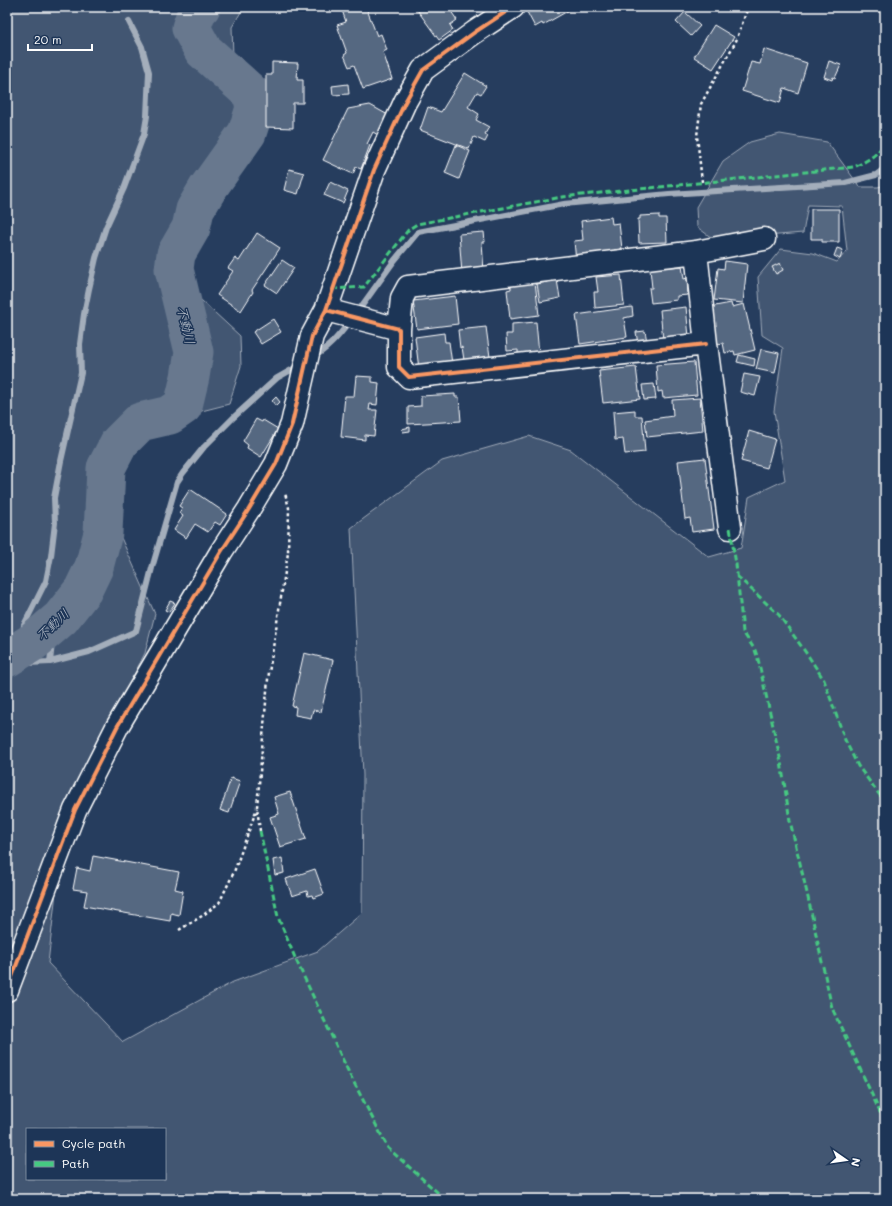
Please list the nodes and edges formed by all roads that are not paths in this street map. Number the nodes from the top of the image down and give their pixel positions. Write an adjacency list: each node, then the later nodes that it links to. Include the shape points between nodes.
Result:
1 (513, 7): 4 (street, via 423,70 405,102 374,170)
2 (764, 239): 3 (street)
3 (696, 252): 5 (street, via 408,287 402,298); 6 (street)
4 (326, 310): 5 (street); 8 (street, via 312,336 292,424 276,464 117,727 75,810)
5 (399, 329): 6 (street, via 399,367 409,377)
6 (706, 344): 7 (street)
7 (730, 528)
8 (7, 990)

